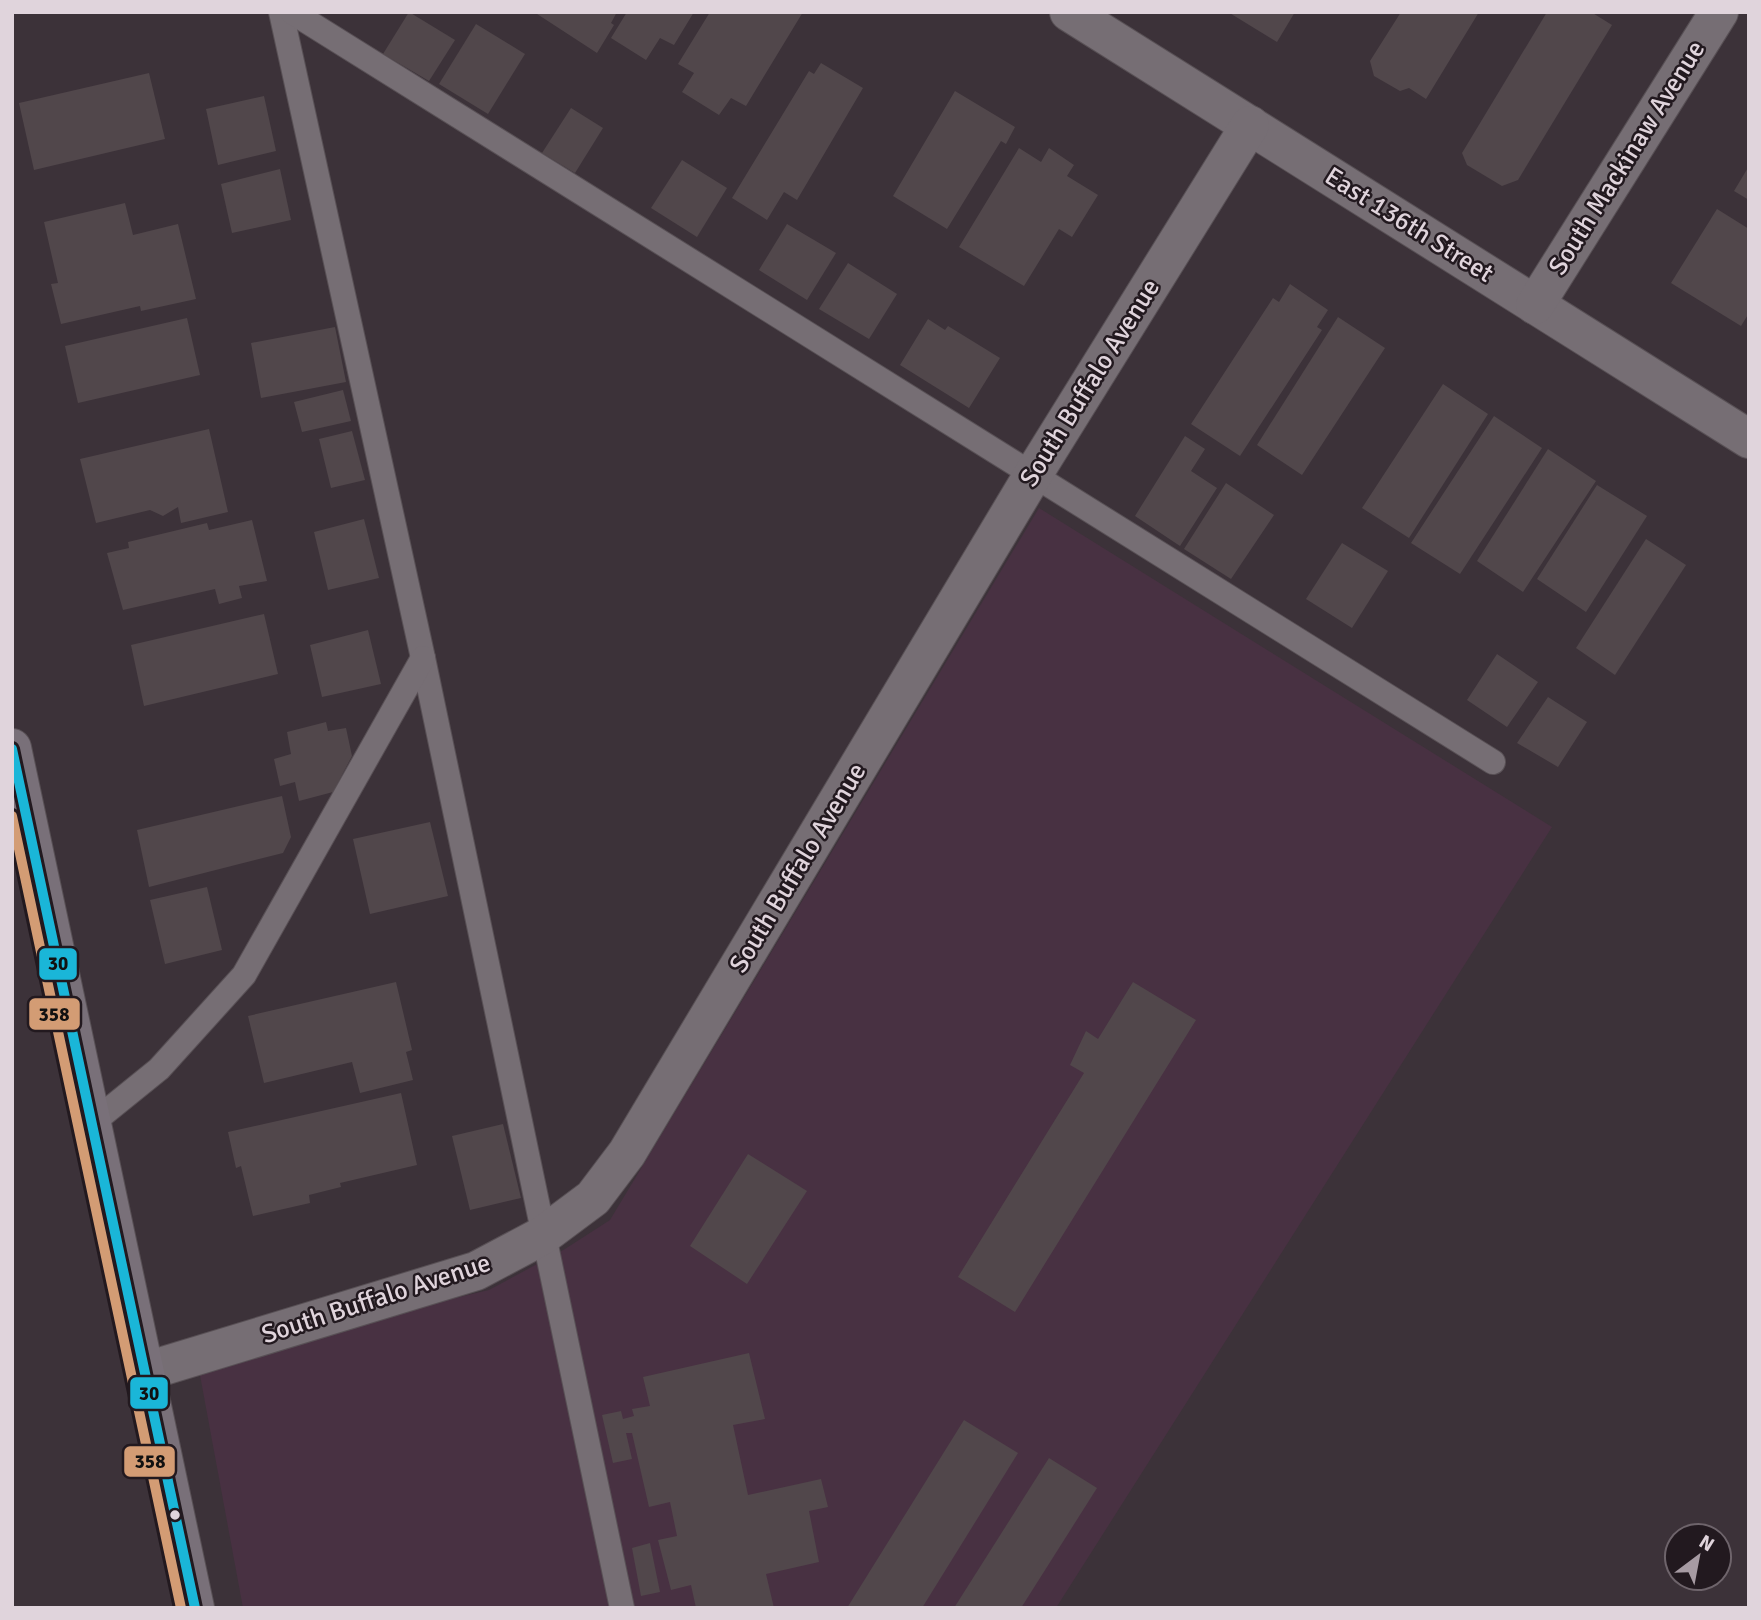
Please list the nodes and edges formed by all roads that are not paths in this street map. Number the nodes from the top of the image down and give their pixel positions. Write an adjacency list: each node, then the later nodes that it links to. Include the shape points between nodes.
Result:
1 (281, 12): 9 (lane)
2 (292, 12): 8 (lane)
3 (1069, 12): 5 (street, East 136th Street)
4 (1719, 12): 6 (street, South Mackinaw Avenue)
5 (1250, 125): 6 (street, East 136th Street); 8 (street, South Buffalo Avenue)
6 (1535, 304): 7 (street, East 136th Street)
7 (1749, 439)
8 (1034, 473): 11 (lane); 13 (street, South Buffalo Avenue, via 627,1153 593,1198)
9 (423, 658): 12 (lane, via 244,975 159,1069); 13 (lane)
10 (12, 748): 12 (main road)
11 (1493, 762)
12 (91, 1124): 14 (main road)
13 (542, 1236): 14 (street, South Buffalo Avenue, via 476,1271); 16 (lane)
14 (147, 1371): 15 (main road)
15 (195, 1608)
16 (622, 1608)

